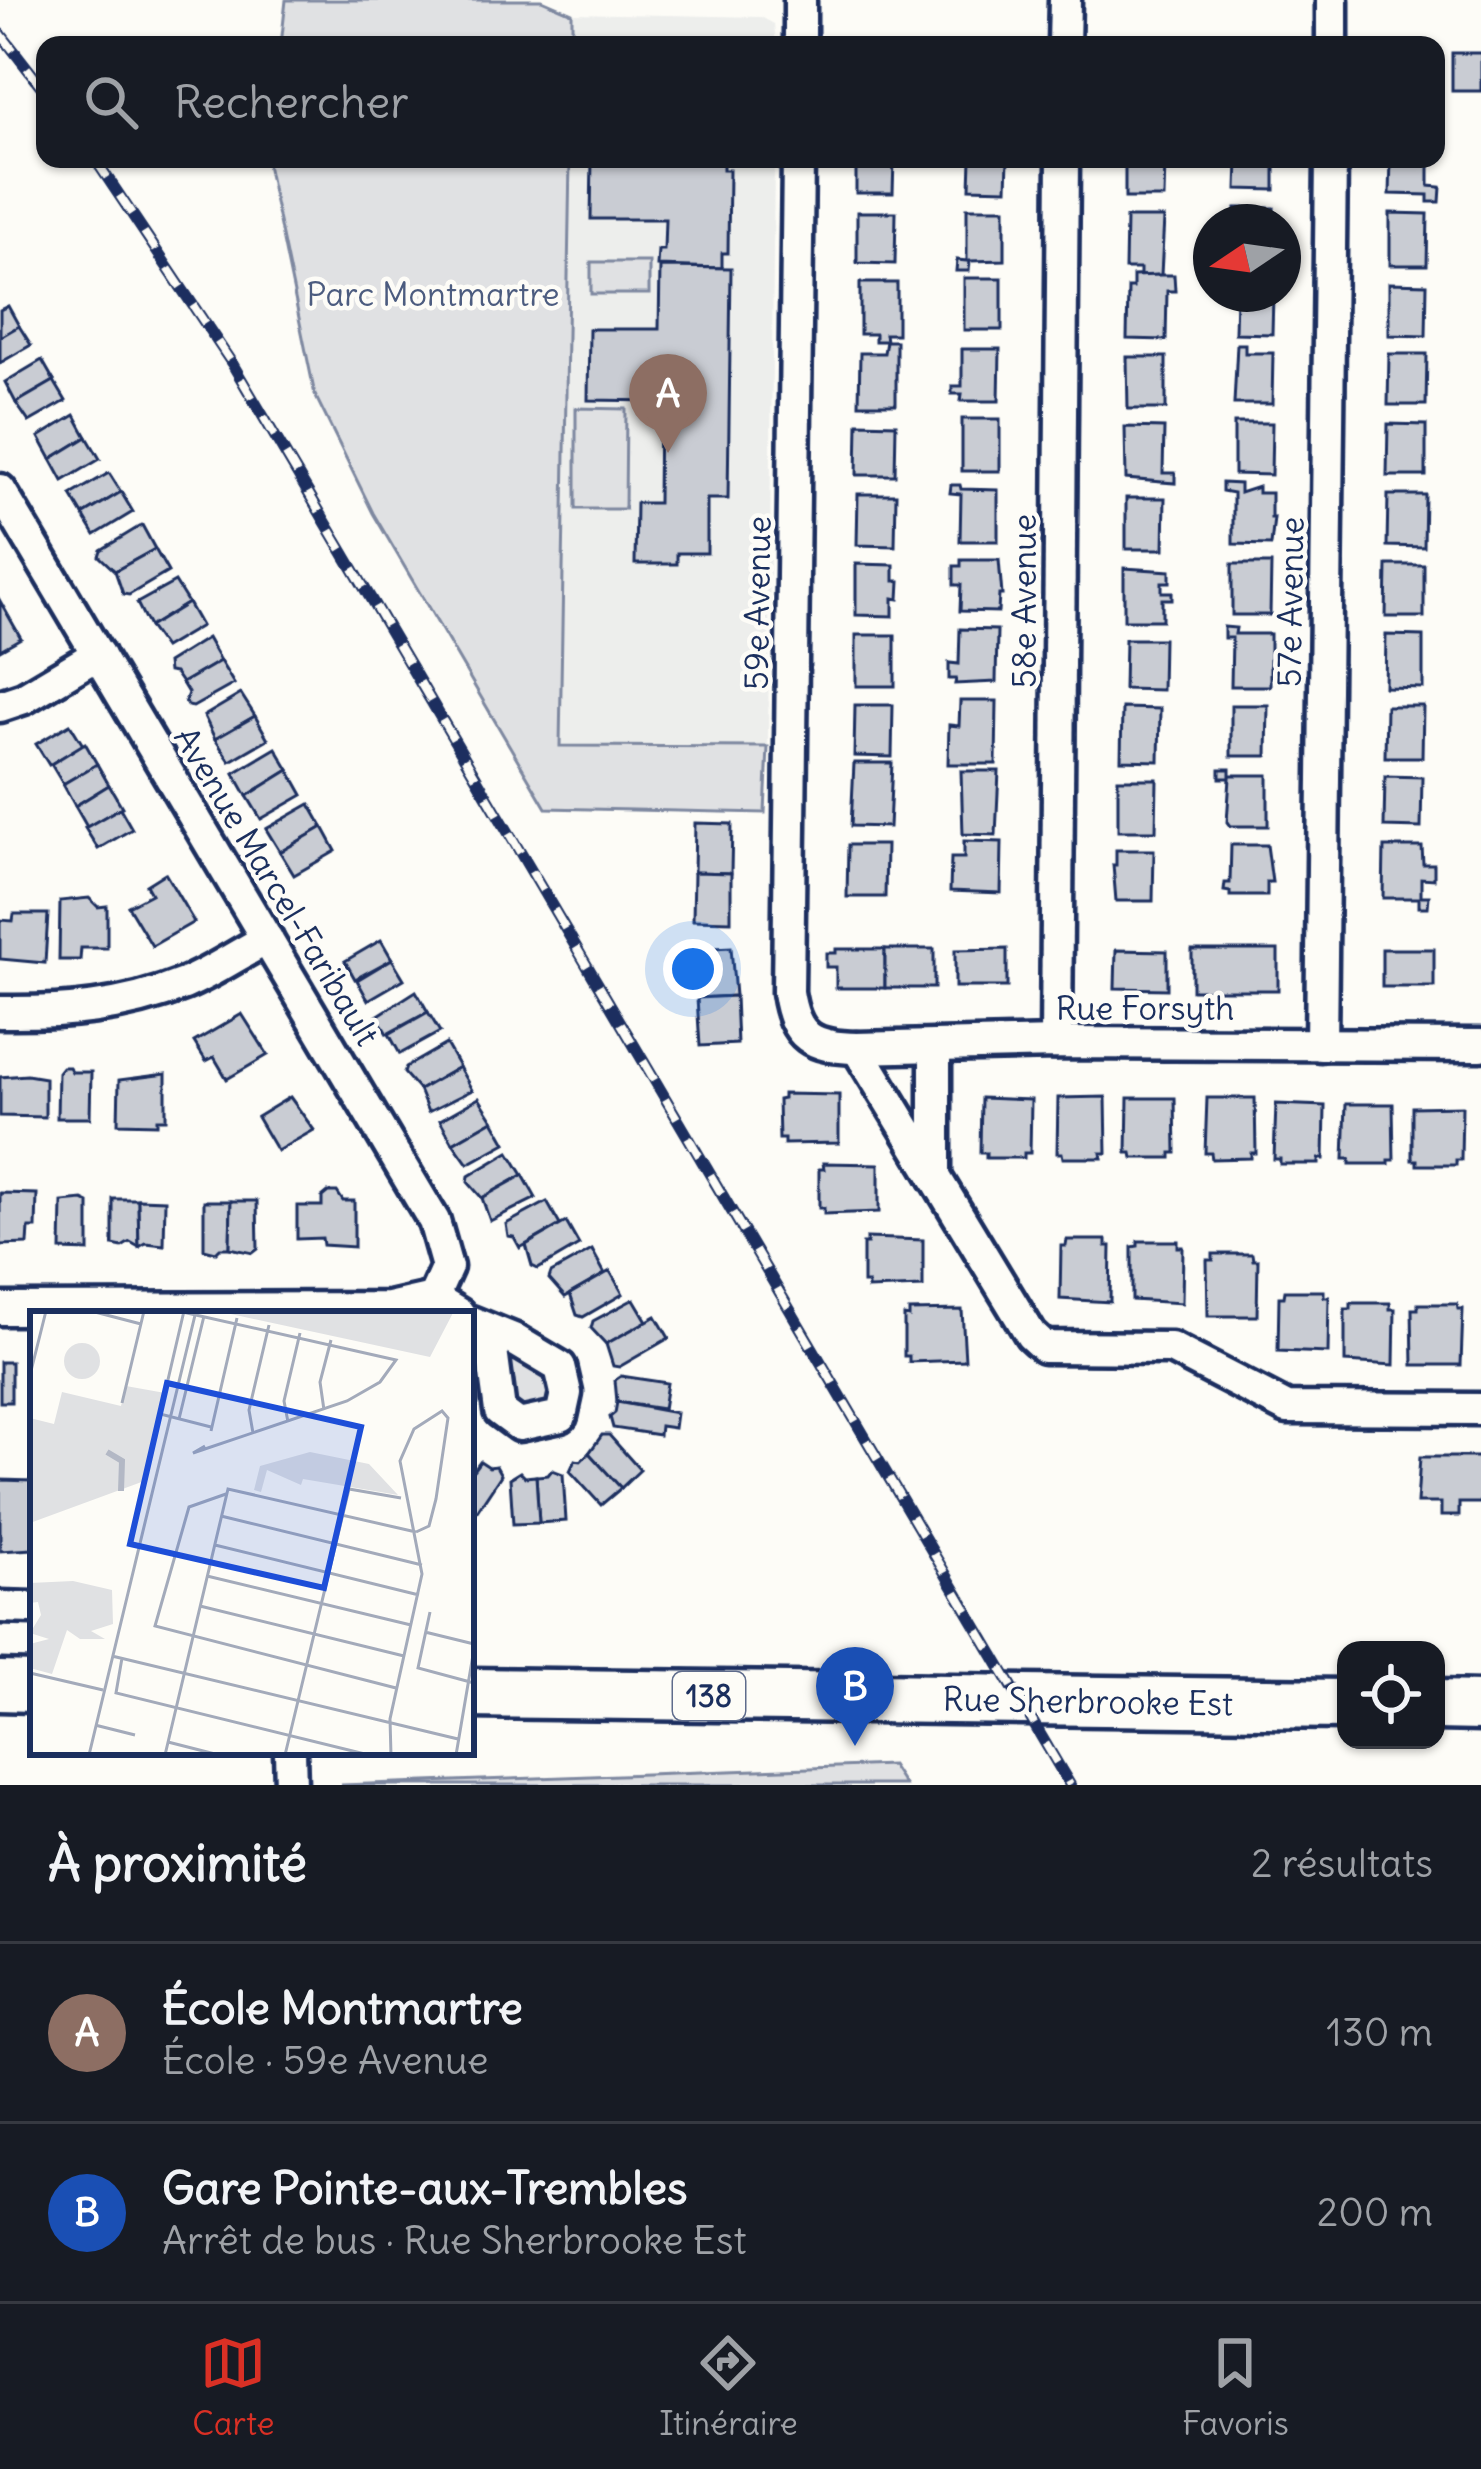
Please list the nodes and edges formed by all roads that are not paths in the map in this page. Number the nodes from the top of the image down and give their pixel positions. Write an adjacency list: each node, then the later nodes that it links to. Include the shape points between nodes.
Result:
1 (800, 0): 4 (street)
2 (1065, 0): 5 (street)
3 (1332, 0): 6 (street)
4 (800, 36)
5 (1064, 36)
6 (1332, 36)
7 (798, 168): 15 (street, 59e Avenue, via 788,992 798,1028)
8 (1064, 168): 16 (street, 58e Avenue)
9 (1331, 168): 17 (street, 57e Avenue)
10 (0, 490): 11 (street, Avenue Marcel-Faribault)
11 (98, 654): 12 (street); 13 (street, Avenue Marcel-Faribault)
12 (0, 706)
13 (267, 939): 14 (street, via 186,983 125,1003 70,1013); 26 (street, Avenue Marcel-Faribault, via 434,1221)
14 (0, 1012)
15 (811, 1040): 20 (street, Rue Forsyth)
16 (1056, 1043): 17 (street, Rue Forsyth); 18 (street, Rue Forsyth)
17 (1321, 1045): 19 (street, Rue Forsyth)
18 (935, 1046): 20 (street, Rue Forsyth); 21 (street)
19 (1481, 1046)
20 (857, 1048): 21 (street)
21 (935, 1177): 27 (street, via 1044,1347 1171,1348 1287,1408)
22 (0, 1309): 23 (street)
23 (199, 1311)
24 (322, 1311): 25 (street)
25 (420, 1311)
26 (460, 1311)
27 (1481, 1409)
28 (0, 1607): 29 (street)
29 (30, 1608)
30 (0, 1686): 31 (main road)
31 (30, 1687)
32 (474, 1693): 33 (main road, Rue Sherbrooke Est / 138)
33 (1337, 1704)
34 (1445, 1705): 35 (main road)
35 (1481, 1706)
36 (290, 1755): 37 (street)
37 (291, 1785)

